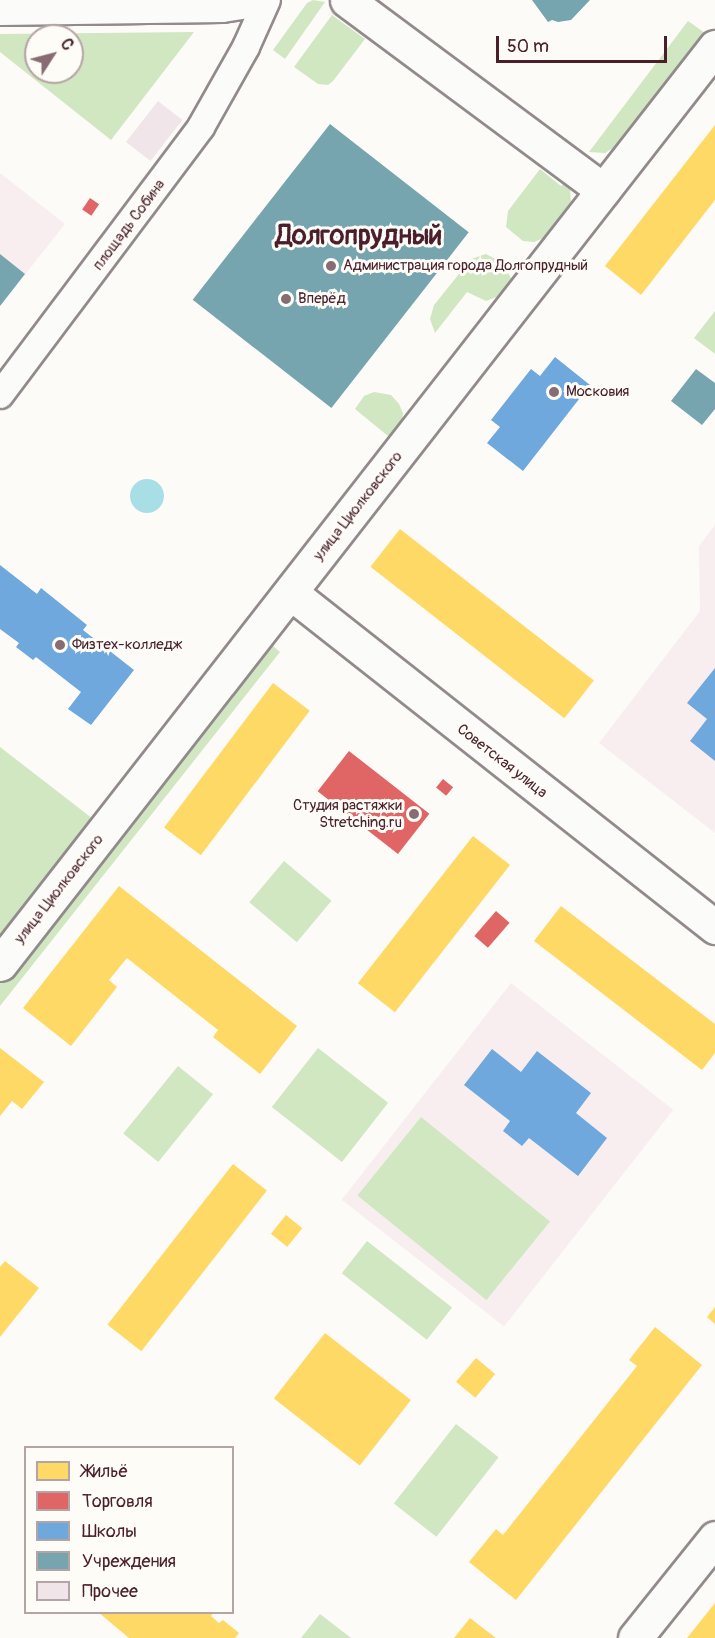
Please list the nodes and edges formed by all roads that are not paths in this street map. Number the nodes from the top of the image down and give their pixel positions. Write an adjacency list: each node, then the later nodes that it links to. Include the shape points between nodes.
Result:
1 (254, 0): 4 (street, via 222,5)
2 (267, 0): 7 (street, площадь Собина, via 246,47 201,127)
3 (347, 0): 6 (street)
4 (0, 8)
5 (715, 47): 6 (street, улица Циолковского)
6 (603, 190): 8 (street, улица Циолковского)
7 (0, 394)
8 (291, 593): 9 (street, Советская улица); 10 (street, улица Циолковского)
9 (715, 927)
10 (0, 964)
11 (715, 1538): 12 (street)
12 (635, 1638)

